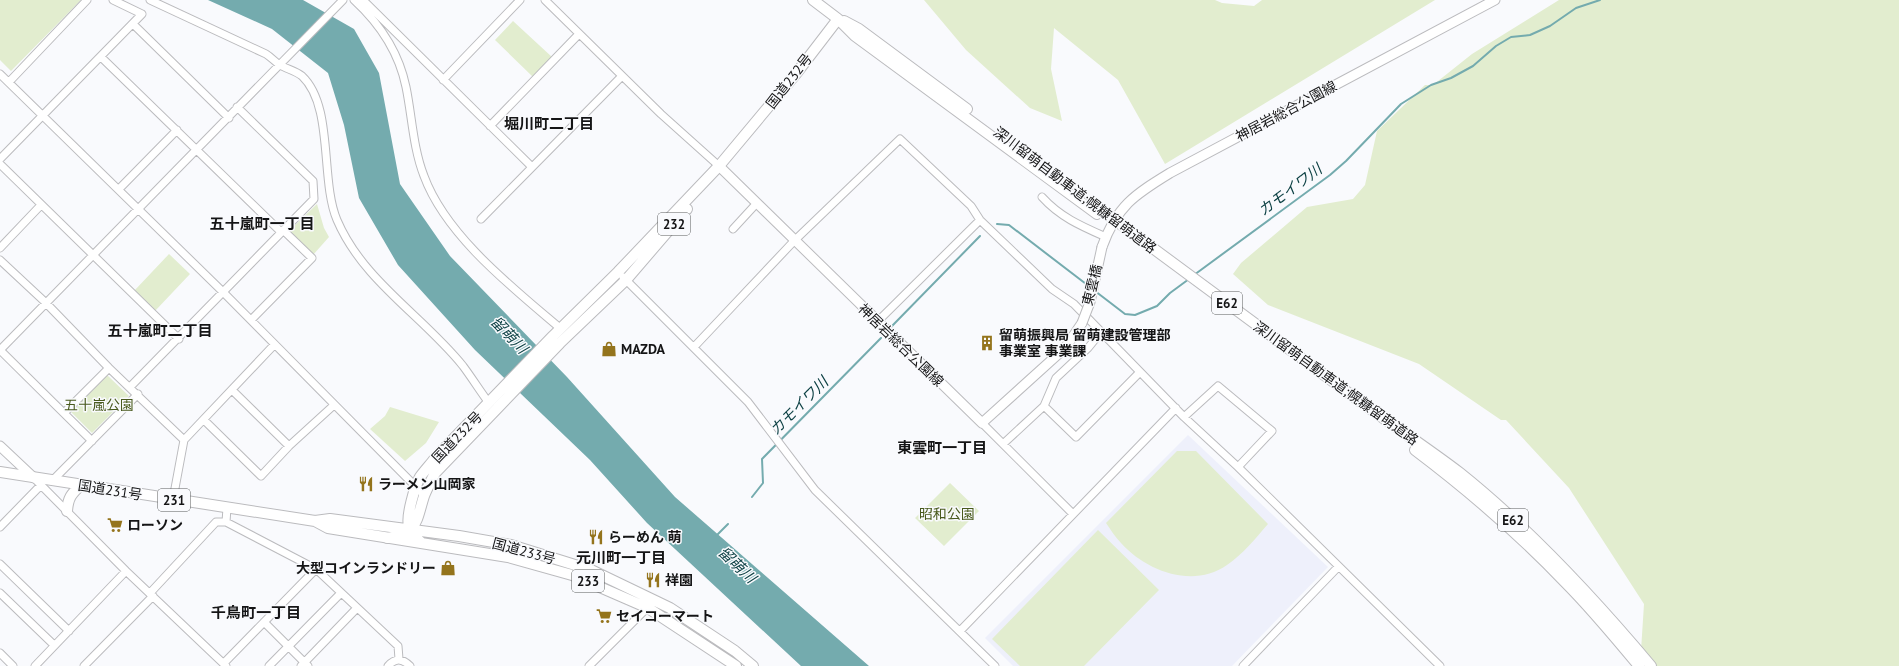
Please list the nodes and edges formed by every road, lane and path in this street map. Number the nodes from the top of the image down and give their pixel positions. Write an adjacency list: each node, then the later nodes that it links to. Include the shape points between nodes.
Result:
1 (87, 0): 19 (street)
2 (113, 0): 12 (street, via 142,14)
3 (150, 0): 15 (street)
4 (343, 0): 15 (street)
5 (354, 0): 52 (street, via 390,42 402,71 424,176 438,205 463,238 506,283)
6 (363, 0): 18 (street)
7 (520, 0): 18 (street)
8 (545, 0): 13 (street)
9 (813, 0): 11 (highway)
10 (1495, 0): 39 (main road, 神居岩総合公園線, via 1170,173 1139,192 1127,203 1117,214)
11 (838, 19): 28 (highway, 国道232号 / 232); 65 (highway, 深川留萌自動車道;幌糠留萌道路 / E62)
12 (133, 24): 14 (street); 22 (street)
13 (579, 34): 17 (street); 23 (street)
14 (101, 57): 21 (street); 24 (street)
15 (282, 63): 20 (street); 66 (street, via 301,76 314,92 320,110 330,196 337,220 348,242 369,270 463,366)
16 (0, 74): 19 (street)
17 (622, 76): 28 (street); 29 (street)
18 (443, 80): 23 (street)
19 (9, 82): 21 (street)
20 (237, 107): 22 (street); 38 (street, via 313,181 314,199)
21 (42, 115): 26 (street); 30 (street)
22 (229, 118): 25 (street)
23 (490, 126): 29 (street)
24 (177, 130): 25 (street); 30 (street)
25 (196, 150): 34 (street); 38 (street)
26 (0, 159)
27 (0, 164): 33 (street)
28 (719, 166): 32 (main road, 神居岩総合公園線); 45 (highway, 国道232号 / 232); 46 (highway, 国道232号 / 232, via 711,182)
29 (532, 167): 35 (street)
30 (119, 189): 34 (street)
31 (1042, 197): 39 (street, via 1053,209 1075,224)
32 (756, 204): 37 (street); 40 (main road, 神居岩総合公園線)
33 (42, 205): 42 (street); 43 (street)
34 (138, 208): 43 (street); 47 (street)
35 (481, 219)
36 (980, 220): 40 (street, via 971,206 900,139); 51 (street); 53 (street, via 1052,290 1074,304)
37 (733, 229)
38 (282, 231): 47 (street); 50 (street, via 312,258)
39 (1106, 236): 41 (main road, 神居岩総合公園線)
40 (794, 241): 51 (main road, 神居岩総合公園線); 57 (street)
41 (1102, 247): 73 (main road, 東雲橋, bridge, via 1090,302 1082,323 1065,348)
42 (0, 248)
43 (93, 255): 49 (street); 54 (street)
44 (1, 262): 49 (street)
45 (618, 272): 46 (street); 48 (highway, 国道232号 / 232)
46 (626, 280): 48 (highway, 国道232号 / 232); 57 (street)
47 (223, 292): 50 (street); 54 (street)
48 (596, 301): 52 (highway, 国道232号 / 232); 55 (highway, 国道232号 / 232)
49 (45, 302): 58 (street); 59 (street)
50 (251, 320): 56 (street)
51 (877, 322): 73 (main road, 神居岩総合公園線)
52 (561, 329): 55 (highway, 国道232号 / 232)
53 (1101, 332): 60 (street); 68 (street, via 1056,378)
54 (179, 339): 61 (street)
55 (556, 340): 64 (highway, 国道232号 / 232)
56 (274, 345): 62 (street); 67 (street)
57 (694, 346): 112 (street, via 748,402 815,490)
58 (0, 350): 70 (street)
59 (109, 368): 61 (street); 70 (street)
60 (1140, 372): 68 (street, via 1076,437); 69 (street)
61 (130, 387): 63 (street)
62 (232, 390): 72 (street); 78 (street)
63 (138, 394): 74 (street); 75 (street)
64 (501, 398): 66 (highway, 国道232号 / 232); 85 (highway, 国道232号 / 232, via 435,473)
65 (1352, 399): 131 (highway, 深川留萌自動車道;幌糠留萌道路 / E62, via 1513,530 1566,582); 132 (highway, 深川留萌自動車道;幌糠留萌道路 / E62, via 1460,473 1526,531 1620,629)
66 (489, 403): 84 (highway, 国道232号 / 232, via 436,457 420,478)
67 (334, 405): 78 (street); 84 (street)
68 (1044, 406): 76 (street)
69 (1176, 408): 71 (street); 90 (street)
70 (65, 412): 75 (street)
71 (1184, 417): 79 (street); 79 (street, via 1218,386 1272,431)
72 (204, 420): 74 (street); 78 (street, via 261,476)
73 (982, 423): 76 (street)
74 (184, 440): 86 (street)
75 (92, 441): 81 (street)
76 (1003, 444): 90 (street)
77 (0, 446): 82 (main road)
78 (289, 446)
79 (1238, 467): 102 (street)
80 (0, 472): 82 (highway, 国道231号 / 231)
81 (52, 481): 82 (highway, 国道231号 / 231); 83 (highway, 国道231号 / 231)
82 (37, 482): 88 (street); 95 (street)
83 (81, 485): 86 (highway, 国道231号 / 231); 88 (highway, via 70,495)
84 (416, 488): 85 (street); 89 (highway, 国道232号 / 232)
85 (424, 495): 91 (highway, 国道232号 / 232)
86 (173, 499): 87 (highway, 国道231号 / 231)
87 (227, 508): 92 (highway, 国道231号 / 231); 93 (street)
88 (67, 511): 104 (street)
89 (409, 514): 94 (highway, via 404,521); 96 (highway, 国道232号 / 232)
90 (1073, 514): 112 (street)
91 (420, 517): 96 (highway, 国道232号 / 232); 97 (highway)
92 (315, 521): 94 (highway, 国道231号 / 231, via 330,519); 98 (highway, 国道231号 / 231, via 328,528)
93 (226, 522): 103 (street); 107 (street, via 216,522)
94 (389, 527): 96 (highway, 国道231号 / 231)
95 (0, 528)
96 (411, 531): 97 (highway, 国道233号 / 233); 98 (highway, 国道231号 / 231, via 398,537); 100 (highway)
97 (427, 532): 108 (highway, 国道233号 / 233, via 518,547 592,570)
98 (387, 538): 99 (highway, 国道231号 / 231)
99 (408, 541): 100 (highway, 国道233号 / 233)
100 (422, 543): 108 (highway, 国道233号 / 233, via 508,557 572,575)
101 (0, 564): 111 (street)
102 (1338, 567): 129 (street); 130 (street)
103 (316, 569): 106 (street); 110 (street)
104 (126, 571): 107 (street); 111 (street)
105 (0, 593): 113 (street)
106 (341, 593): 109 (street); 114 (street)
107 (151, 594): 118 (street); 121 (street)
108 (651, 604): 125 (street); 126 (highway, 国道233号 / 233); 127 (highway, 国道233号 / 233, via 670,608)
109 (357, 608): 116 (street, via 398,646); 119 (street)
110 (264, 622): 114 (street); 118 (street)
111 (69, 631): 113 (street)
112 (960, 631): 128 (street)
113 (54, 645): 117 (street)
114 (289, 646): 119 (street); 122 (street)
115 (0, 653): 120 (street)
116 (399, 659): 123 (street, via 393,660); 124 (street)
117 (38, 665)
118 (225, 665)
119 (305, 665)
120 (13, 666)
121 (84, 666)
122 (269, 666)
123 (388, 666)
124 (410, 666)
125 (589, 666)
126 (736, 666)
127 (753, 666)
128 (995, 666)
129 (1243, 666)
130 (1440, 666)
131 (1639, 666)
132 (1651, 666)

